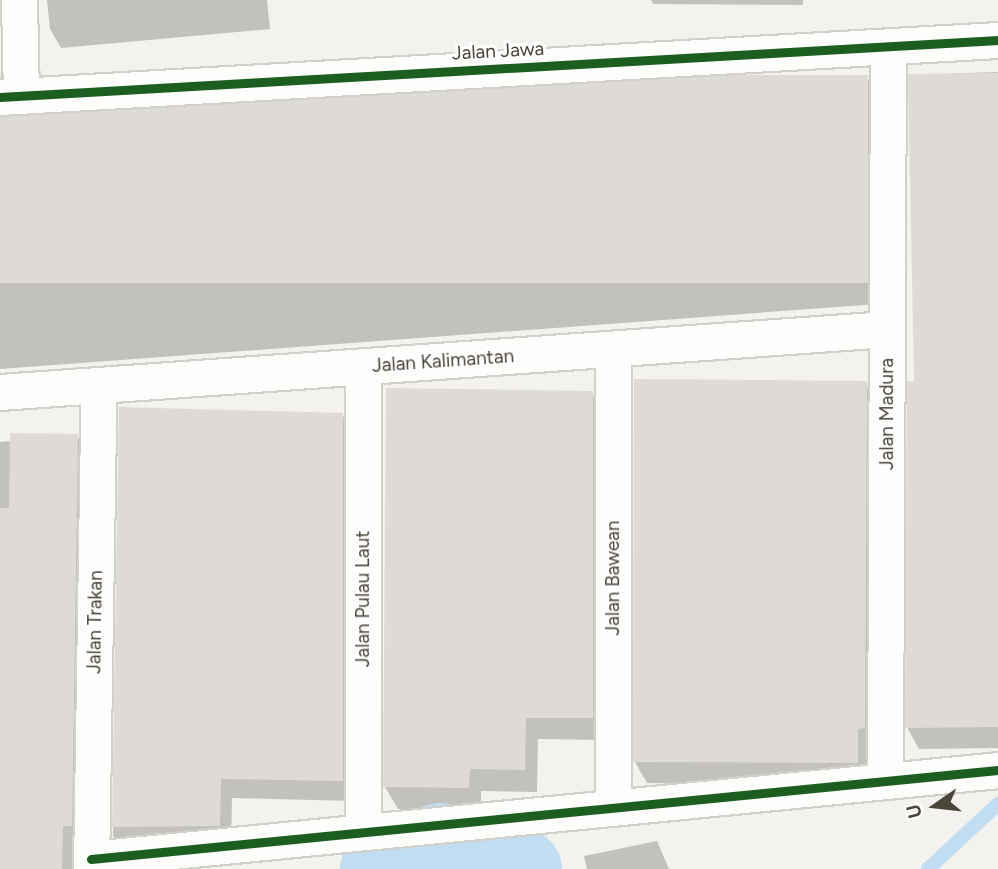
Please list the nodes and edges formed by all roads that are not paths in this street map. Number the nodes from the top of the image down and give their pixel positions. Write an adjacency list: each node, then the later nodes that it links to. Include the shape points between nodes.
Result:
1 (19, 0): 4 (street)
2 (998, 40): 3 (street, Jalan Jawa)
3 (888, 47): 4 (street, Jalan Jawa); 5 (street, Jalan Madura)
4 (11, 97)
5 (887, 329): 6 (street, Jalan Kalimantan); 11 (street, Jalan Madura)
6 (613, 349): 7 (street, Jalan Kalimantan); 12 (street, Jalan Bawean)
7 (363, 366): 8 (street, Jalan Kalimantan); 13 (street, Jalan Pulau Laut)
8 (99, 385): 9 (street, Jalan Kalimantan); 14 (street, Jalan Trakan)
9 (0, 392)
10 (998, 771): 11 (street)
11 (886, 781): 12 (street)
12 (613, 808): 13 (street)
13 (363, 832): 14 (street)
14 (91, 864)

